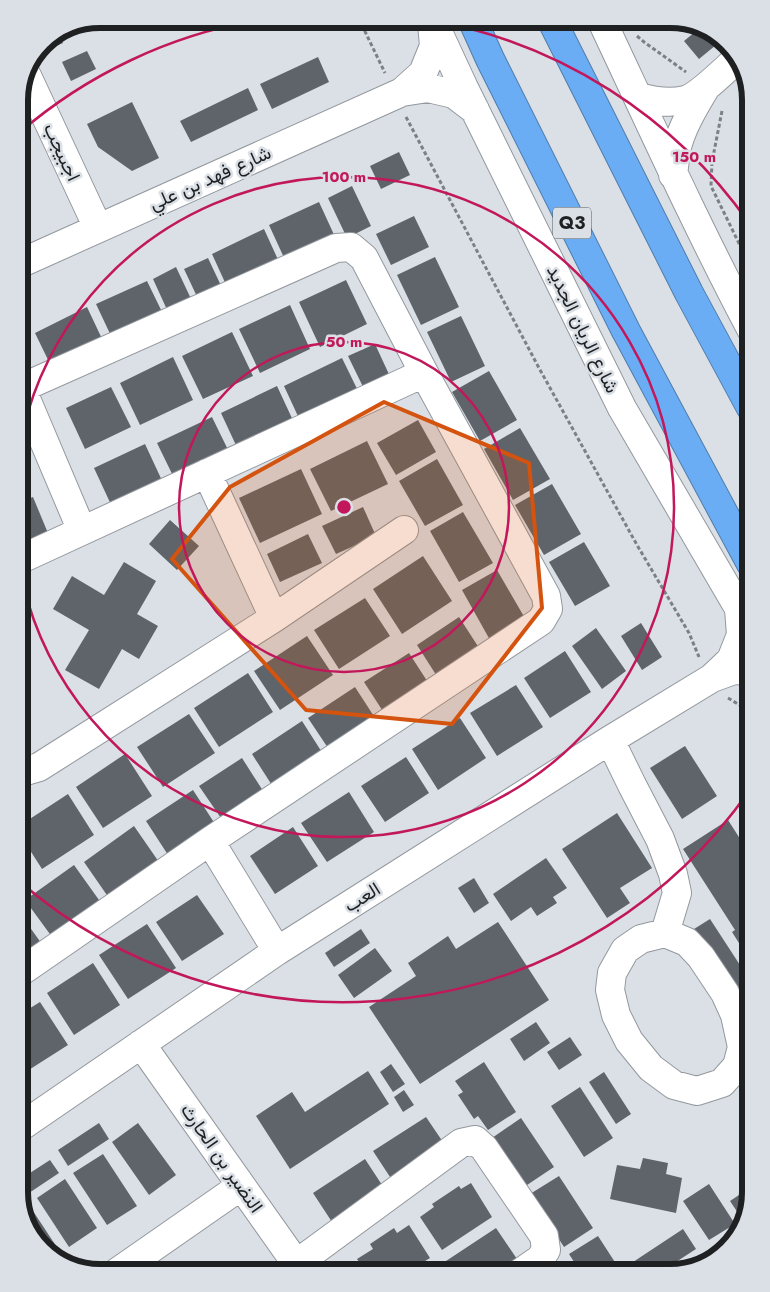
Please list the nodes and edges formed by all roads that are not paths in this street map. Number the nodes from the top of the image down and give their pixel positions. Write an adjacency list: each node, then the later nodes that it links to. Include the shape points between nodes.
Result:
1 (433, 28): 9 (street, شارع فهد بن علي, via 434,46 423,73)
2 (436, 28): 11 (street, شارع الريان الجديد)
3 (476, 28): 23 (highway, شارع الريان الجديد / Q3, via 626,331)
4 (555, 28): 18 (highway)
5 (605, 28): 10 (street)
6 (732, 63): 8 (street)
7 (30, 82): 13 (street, اجبيجب)
8 (706, 86): 10 (street, via 687,99 654,101); 12 (street, via 682,131)
9 (399, 94): 11 (street, شارع فهد بن علي, via 428,88 454,94); 13 (street, شارع فهد بن علي)
10 (638, 97): 12 (street)
11 (475, 110): 25 (street, شارع الريان الجديد, via 622,408)
12 (673, 175): 15 (street)
13 (98, 228): 14 (street, شارع فهد بن علي)
14 (28, 260)
15 (741, 290)
16 (424, 373): 17 (street, via 364,258 351,247 336,248); 20 (street); 32 (street, via 546,596 548,609 541,621)
17 (28, 384)
18 (742, 391)
19 (28, 406): 22 (street)
20 (207, 473): 22 (street); 26 (street)
21 (404, 530): 26 (street)
22 (82, 531): 24 (street)
23 (742, 547)
24 (28, 556)
25 (742, 615)
26 (274, 618): 31 (street, via 39,767)
27 (742, 631): 29 (street, العب, via 731,660)
28 (742, 670): 29 (street, العب)
29 (712, 678): 30 (street, العب)
30 (610, 740): 33 (street, via 660,839 673,874 678,893); 34 (street, العب)
31 (28, 770)
32 (210, 841): 34 (street); 35 (street)
33 (665, 933): 33 (street, via 641,939 625,950 612,973 610,990 616,1015 629,1041 652,1068 674,1085 697,1091 722,1084 737,1066 742,1047 735,1015 701,957 687,942)
34 (277, 951): 36 (street, العب)
35 (28, 967)
36 (142, 1044): 37 (street, العب); 38 (street, النضير بن الحارث)
37 (28, 1122)
38 (241, 1186): 39 (street); 40 (street, النضير بن الحارث)
39 (129, 1264)
40 (296, 1264)
41 (304, 1264): 42 (street, via 461,1143 475,1140 484,1148 544,1236 546,1250)
42 (533, 1264)

